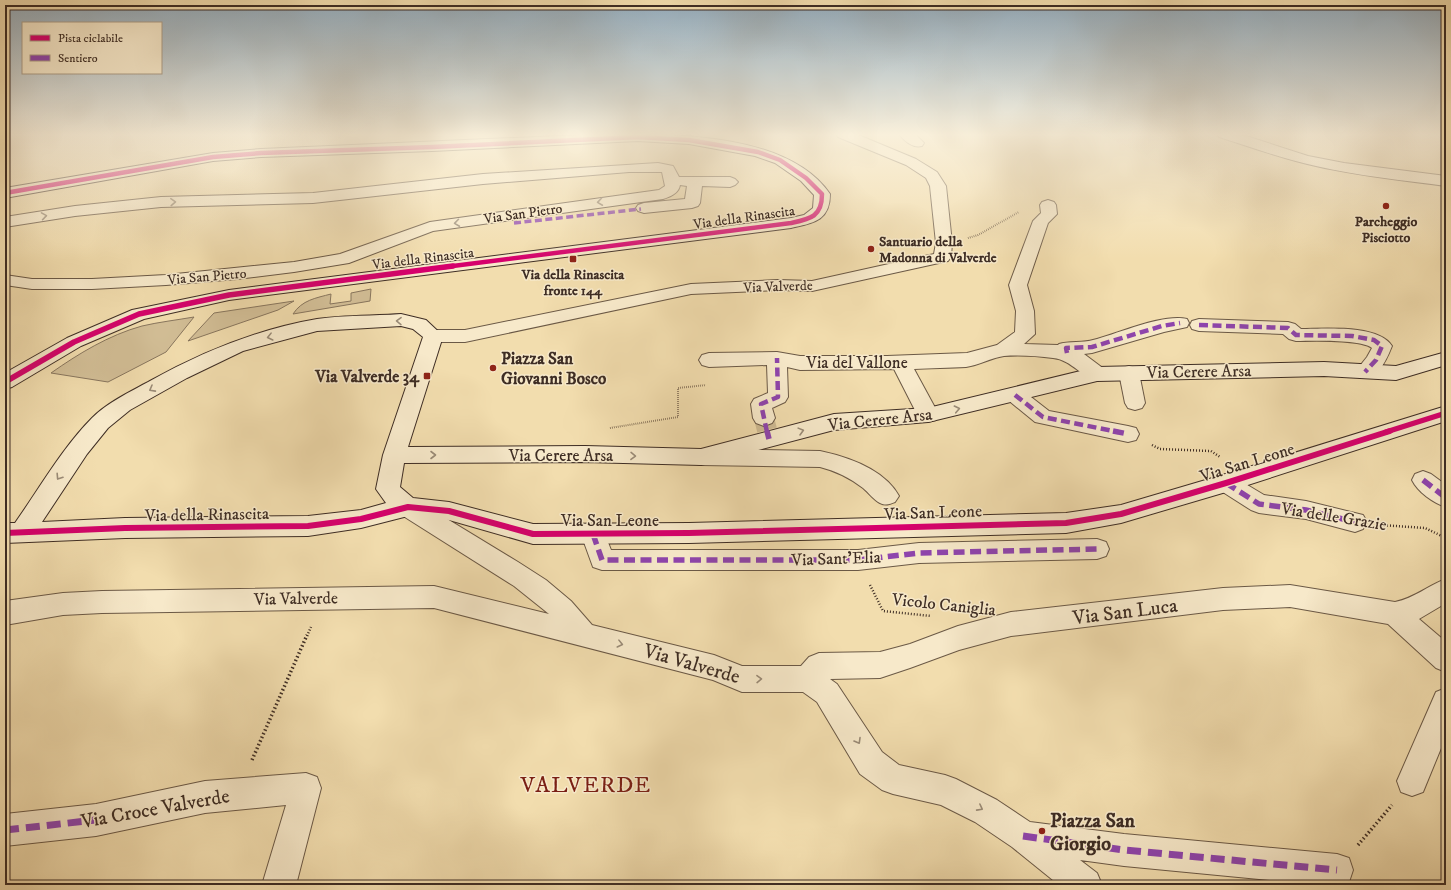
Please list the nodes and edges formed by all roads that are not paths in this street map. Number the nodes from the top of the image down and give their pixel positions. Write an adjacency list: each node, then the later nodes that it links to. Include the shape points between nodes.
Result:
1 (106, 176): 11 (street, Via della Rinascita)
2 (529, 176): 13 (street, one-way to 2, via 75,211 161,202 313,198)
3 (672, 176): 7 (street, one-way to 7)
4 (802, 176): 28 (street, Via della Rinascita, via 822,194 823,205 810,219 229,294 139,314 74,342)
5 (932, 176): 18 (street, Via Valverde, via 938,186 944,243 942,257 812,286 691,289 464,336)
6 (1406, 176): 9 (street)
7 (673, 180): 8 (street); 15 (street, Via San Pietro, one-way to 15, via 672,188 663,194 430,227 343,259 294,267 238,274 92,284 32,284)
8 (695, 181): 10 (street); 14 (street, via 692,203)
9 (1446, 181)
10 (730, 182)
11 (5, 193)
12 (1048, 205): 19 (street, Via del Vallone, via 1049,214 1041,221 1018,285 1025,311 1025,334)
13 (5, 222)
14 (514, 223)
15 (5, 280)
16 (1180, 323): 20 (street, via 1092,347 1066,348)
17 (1199, 325): 25 (street, via 1288,328 1296,335 1352,336 1374,340 1382,346 1376,360)
18 (433, 336): 35 (street); 43 (street, one-way to 43, via 419,324 401,320 317,325 236,347 180,373 123,405 100,423)
19 (1004, 350): 20 (street, Via del Vallone); 24 (street, Via del Vallone, via 967,360)
20 (1067, 353): 27 (street, Via del Vallone)
21 (776, 358): 23 (street, Via del Vallone); 24 (street, Via del Vallone, via 800,363); 33 (street, via 778,397 761,404)
22 (1446, 358): 25 (street, Via Cerere Arsa, via 1396,372)
23 (709, 360)
24 (901, 363): 32 (street)
25 (1365, 372): 26 (street, Via Cerere Arsa, via 1324,369)
26 (1129, 373): 27 (street, Via Cerere Arsa); 30 (street)
27 (1097, 374): 29 (street, Via Cerere Arsa)
28 (5, 382)
29 (1015, 395): 32 (street, Via Cerere Arsa, one-way to 29); 34 (street, via 1043,417)
30 (1135, 403)
31 (1446, 413): 37 (street, Via San Leone)
32 (928, 415): 33 (street, Via Cerere Arsa, one-way to 32)
33 (767, 429): 36 (street, Via Cerere Arsa)
34 (1128, 434)
35 (394, 455): 36 (street, Via Cerere Arsa, one-way to 36, via 585,454); 41 (street, via 388,489)
36 (701, 457): 39 (street, via 820,459 859,472)
37 (1236, 480): 42 (street, Via delle Grazie, via 1259,504 1306,510); 44 (street, Via San Leone, via 1121,514 1066,523)
38 (1424, 480): 40 (street)
39 (887, 496)
40 (1446, 498)
41 (408, 507): 43 (street, Via della Rinascita, via 360,520 308,526); 44 (street, Via San Leone, via 449,511 533,534); 49 (street, via 526,580 555,602)
42 (1355, 522)
43 (14, 532)
44 (593, 534): 45 (street, Via Sant'Elia, via 602,560 858,560 919,553)
45 (1097, 549)
46 (1446, 590): 48 (street, Via San Luca, via 1415,609)
47 (5, 613): 49 (street, Via Valverde, via 63,604 102,602 434,597)
48 (1395, 614): 50 (street); 51 (street, Via San Luca, via 1290,596 1223,599 1012,624 958,638 880,665 819,666)
49 (582, 634): 51 (street, Via Valverde, one-way to 51, via 714,668 742,680)
50 (1446, 659)
51 (808, 679): 55 (street, one-way to 55, via 827,693 871,763 893,779 945,790 986,811)
52 (1446, 702): 53 (street)
53 (1412, 781)
54 (5, 830): 57 (street, Via Croce Valverde, via 96,820 204,797 306,788)
55 (1023, 836): 56 (street, via 1124,850); 58 (street)
56 (1337, 870)
57 (279, 885)
58 (1085, 885)

